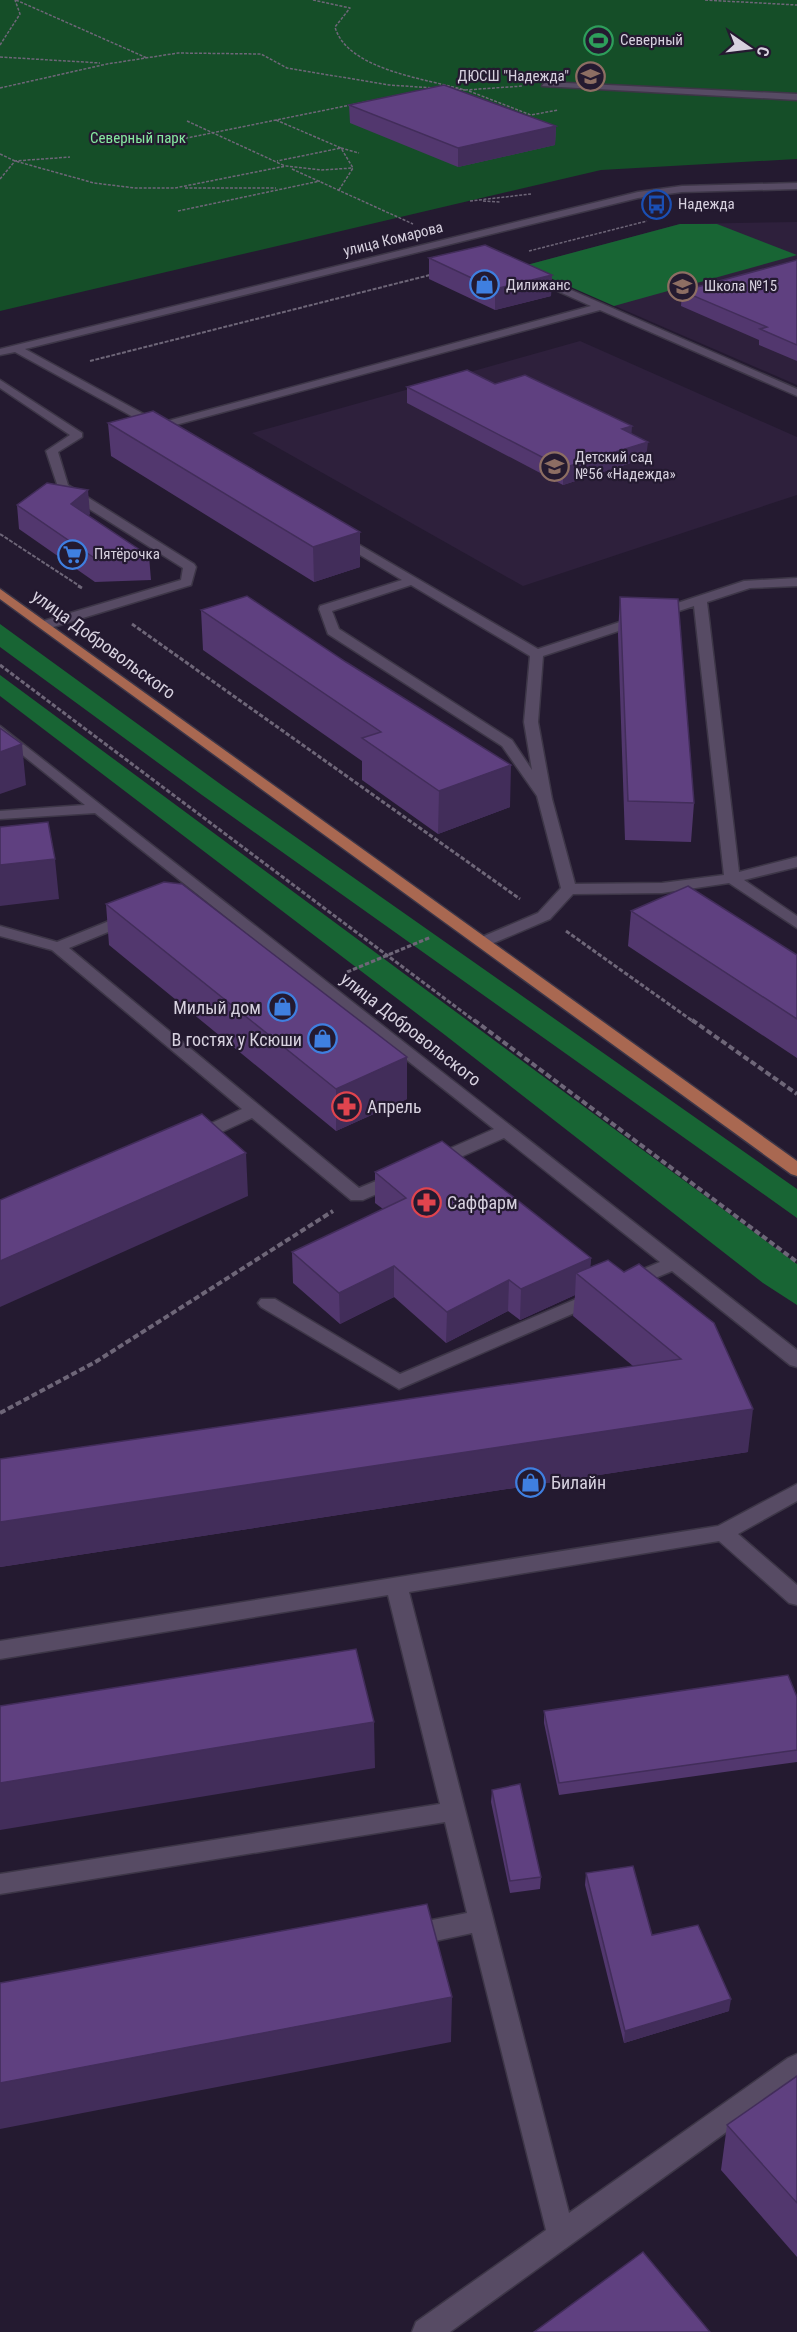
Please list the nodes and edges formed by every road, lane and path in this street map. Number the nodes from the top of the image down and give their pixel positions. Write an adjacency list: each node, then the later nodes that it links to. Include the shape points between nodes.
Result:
1 (16, 0): 5 (path, via 20,14); 7 (path)
2 (313, 0): 11 (path, via 350,8 335,27 347,49 372,63)
3 (705, 0): 4 (path)
4 (797, 5)
5 (0, 45)
6 (0, 57): 8 (path)
7 (147, 58): 8 (path); 11 (path, via 178,53 261,54 286,68 323,75 389,85)
8 (107, 64): 10 (path)
9 (545, 84): 11 (path); 14 (street)
10 (0, 88)
11 (465, 90): 13 (path)
12 (442, 91): 15 (path, via 396,94)
13 (454, 91)
14 (797, 97)
15 (275, 120): 17 (path); 19 (path)
16 (188, 121): 17 (path)
17 (214, 133): 18 (path); 24 (path)
18 (172, 141)
19 (341, 148): 20 (path); 24 (path); 26 (path)
20 (360, 153)
21 (0, 154): 23 (path)
22 (70, 157): 23 (path)
23 (15, 161): 27 (path); 31 (path, via 94,183)
24 (275, 161): 25 (path)
25 (286, 166): 26 (path); 29 (path); 32 (path)
26 (353, 168): 34 (path)
27 (0, 179)
28 (155, 180): 31 (path)
29 (320, 181): 33 (path); 34 (path)
30 (797, 186): 38 (street, улица Комарова, via 682,189 638,195)
31 (152, 188): 32 (path)
32 (175, 188): 33 (path)
33 (285, 188): 35 (path)
34 (339, 190): 37 (path)
35 (178, 211)
36 (650, 220): 40 (path)
37 (416, 226)
38 (449, 240): 39 (street); 44 (street, улица Комарова)
39 (467, 248)
40 (525, 252)
41 (516, 269): 43 (street)
42 (443, 272): 46 (path)
43 (602, 306): 48 (street); 49 (street)
44 (16, 348): 45 (street, улица Комарова); 46 (street)
45 (0, 352)
46 (55, 369): 49 (street)
47 (0, 383): 57 (street, via 78,435 52,451 63,487 190,567 187,582)
48 (797, 393)
49 (157, 427): 50 (street)
50 (177, 439)
51 (330, 532): 53 (street)
52 (0, 534): 57 (path)
53 (411, 581): 59 (street); 62 (street, via 325,609 333,631 507,743)
54 (797, 582): 56 (street, via 749,584)
55 (0, 593): 58 (main road, улица Добровольского)
56 (700, 600): 59 (street); 66 (street)
57 (107, 606): 58 (street); 71 (path)
58 (45, 626): 73 (main road, улица Добровольского)
59 (537, 654): 62 (street, via 531,722)
60 (0, 665): 77 (path)
61 (0, 730): 63 (street, улица Добровольского)
62 (545, 799): 68 (street)
63 (99, 808): 64 (street); 67 (street, улица Добровольского)
64 (0, 815)
65 (797, 862): 66 (street)
66 (732, 879): 68 (street, via 662,888); 72 (street)
67 (202, 889): 69 (street); 78 (street, улица Добровольского)
68 (569, 889): 71 (street)
69 (180, 898)
70 (147, 911): 76 (street)
71 (544, 916): 75 (street); 79 (path)
72 (797, 922)
73 (459, 925): 75 (main road, улица Добровольского); 77 (path)
74 (0, 931): 76 (street)
75 (483, 942): 83 (main road, улица Добровольского)
76 (58, 947): 80 (street)
77 (387, 955): 78 (path); 86 (path)
78 (320, 983): 81 (street, улица Добровольского)
79 (797, 1094)
80 (253, 1111): 82 (street); 84 (street)
81 (507, 1130): 84 (street); 85 (street, улица Добровольского)
82 (179, 1145)
83 (797, 1170)
84 (357, 1196): 89 (path, via 97,1361)
85 (674, 1263): 87 (street, via 399,1382); 88 (street, улица Добровольского)
86 (797, 1263)
87 (268, 1304)
88 (797, 1360)
89 (0, 1413)
90 (797, 1491): 91 (street)
91 (723, 1533): 92 (street); 93 (street)
92 (396, 1584): 94 (street); 95 (street)
93 (797, 1597)
94 (0, 1650)
95 (455, 1811): 96 (street); 97 (street)
96 (0, 1884)
97 (481, 1921): 98 (street); 100 (street)
98 (387, 1939)
99 (797, 2066): 100 (street)
100 (561, 2234): 101 (street)
101 (426, 2332)

